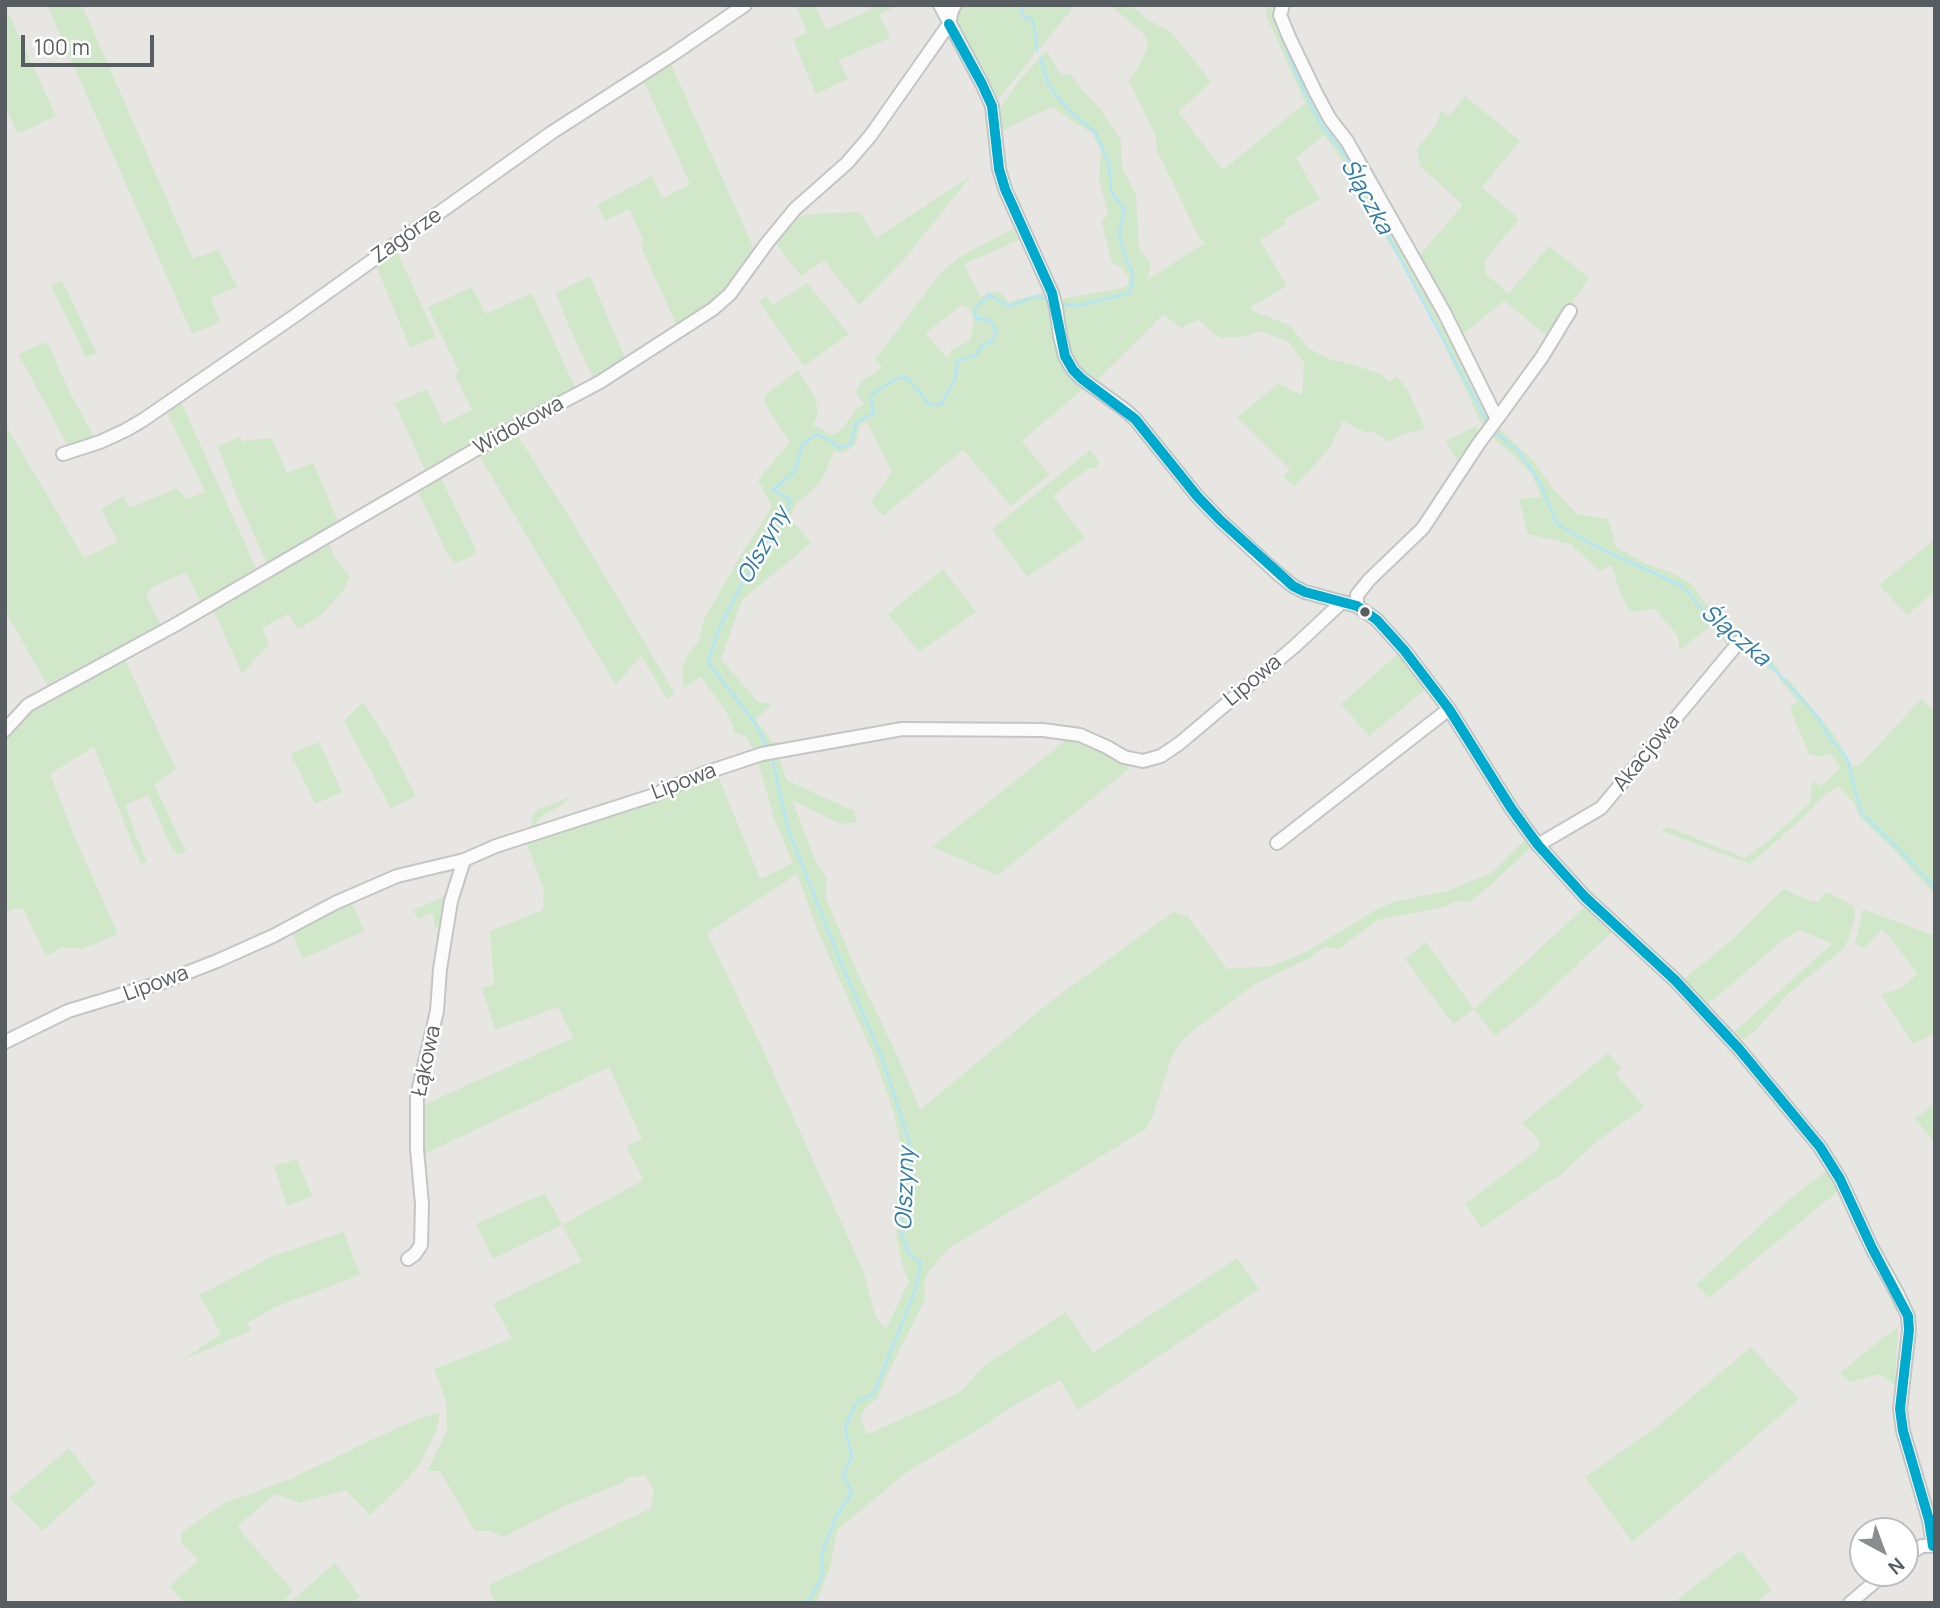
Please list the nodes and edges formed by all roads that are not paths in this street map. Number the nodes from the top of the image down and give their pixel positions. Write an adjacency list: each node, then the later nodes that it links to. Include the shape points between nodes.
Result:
1 (745, 5): 8 (street, Zagórze, via 551,133 143,420)
2 (940, 5): 5 (street)
3 (955, 5): 5 (street, Widokowa)
4 (1283, 5): 7 (street, via 1280,16 1316,93 1444,312)
5 (949, 24): 9 (street, via 992,106 1005,190 1052,293 1065,356 1073,370 1136,419 1212,512 1276,572 1305,592); 13 (street, Widokowa, via 871,135 795,209 730,294 713,309 600,382 27,705)
6 (1570, 311): 7 (street)
7 (1497, 419): 10 (street, via 1423,528 1369,580 1357,596)
8 (63, 454)
9 (1342, 602): 10 (street); 16 (street, Lipowa, via 1161,756 1143,761 1124,757 1080,736 1043,730 902,729 762,754)
10 (1357, 606): 12 (street, via 1404,650)
11 (1739, 642): 15 (street, Akacjowa, via 1601,808)
12 (1448, 709): 14 (street); 15 (street)
13 (5, 730)
14 (1277, 843)
15 (1538, 845): 19 (street, via 1739,1049 1810,1133 1840,1180 1908,1316 1900,1409)
16 (464, 860): 17 (street, Lipowa, via 397,876 217,961 68,1012); 18 (street, Łąkowa, via 451,901 437,1011 417,1096 421,1245)
17 (5, 1042)
18 (408, 1259)
19 (1934, 1546)
20 (1869, 1587): 21 (street)
21 (1850, 1603)

